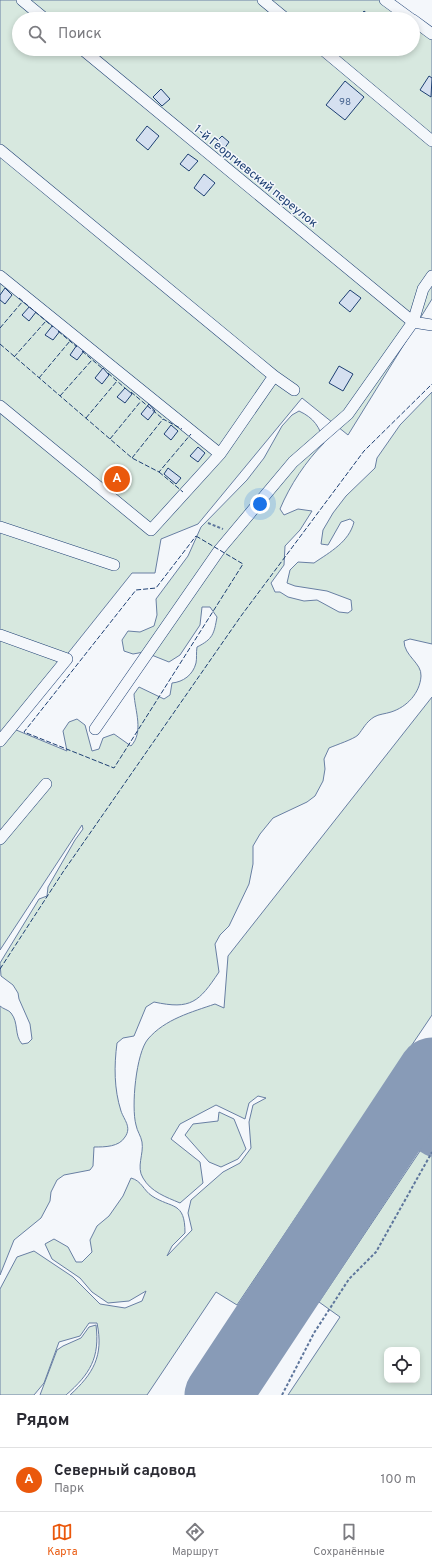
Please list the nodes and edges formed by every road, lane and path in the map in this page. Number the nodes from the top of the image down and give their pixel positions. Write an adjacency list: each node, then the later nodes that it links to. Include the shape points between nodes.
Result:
1 (22, 0): 4 (street)
2 (263, 0): 5 (street)
3 (385, 0): 6 (street)
4 (37, 12)
5 (278, 12)
6 (401, 12)
7 (420, 26): 8 (street)
8 (432, 34)
9 (90, 56): 15 (street, 1-й Георгиевский переулок)
10 (330, 56): 11 (street)
11 (432, 141)
12 (0, 150): 17 (street)
13 (0, 276): 20 (street)
14 (432, 276): 15 (street, via 423,289)
15 (413, 322): 16 (street); 23 (street, via 348,414 293,462)
16 (432, 325)
17 (274, 376): 18 (street); 20 (street)
18 (294, 390)
19 (0, 406): 20 (street, via 150,530)
20 (220, 454)
21 (208, 523): 23 (path)
22 (0, 527): 24 (street)
23 (234, 534): 26 (street, via 220,549)
24 (114, 565)
25 (0, 635): 27 (street, via 67,659)
26 (95, 729)
27 (1, 739)
28 (46, 784): 29 (street)
29 (0, 839)
30 (432, 1152): 31 (path, via 376,1252 349,1279 314,1333)
31 (282, 1395)

